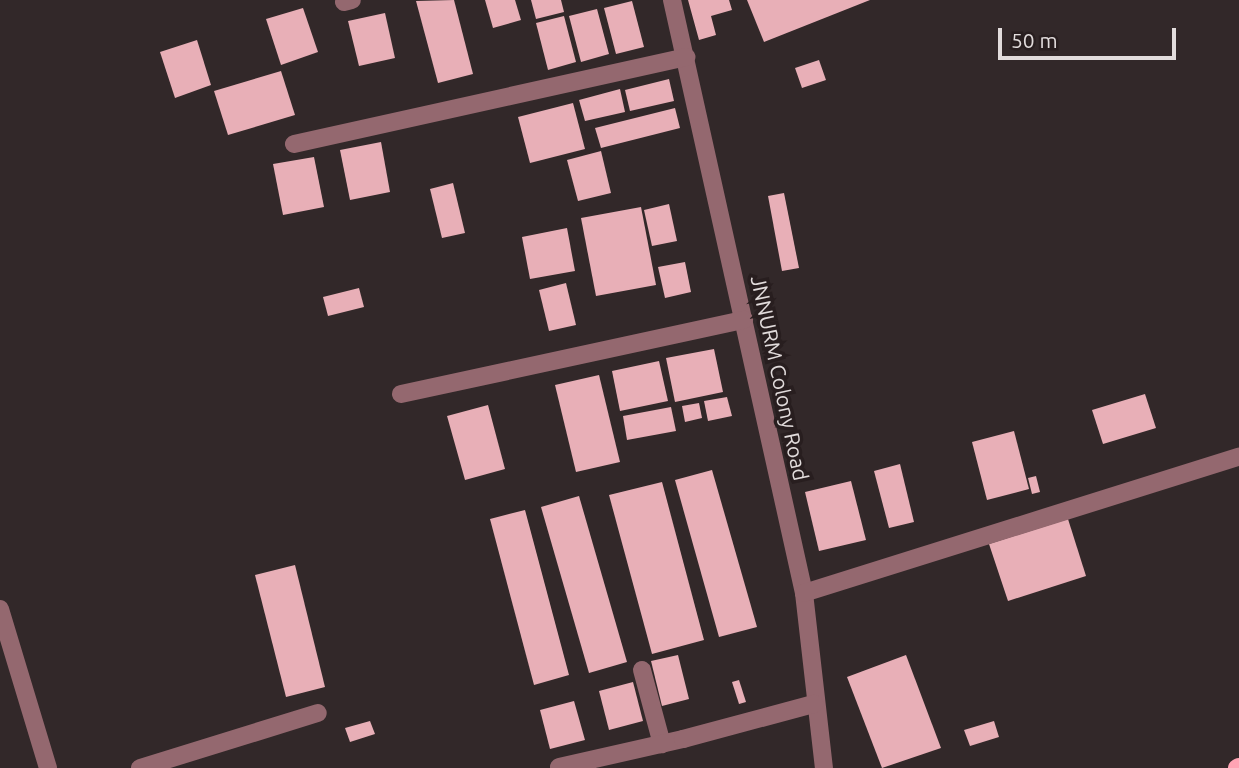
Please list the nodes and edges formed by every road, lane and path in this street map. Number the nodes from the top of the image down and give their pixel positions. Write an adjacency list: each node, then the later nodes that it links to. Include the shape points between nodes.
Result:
1 (672, 0): 2 (street, JNNURM Colony Road)
2 (685, 57): 3 (street); 4 (street, JNNURM Colony Road)
3 (294, 144)
4 (744, 320): 5 (street); 7 (street, JNNURM Colony Road)
5 (401, 394)
6 (1239, 457): 7 (street)
7 (803, 593): 10 (street, JNNURM Colony Road)
8 (0, 609): 14 (street)
9 (642, 670): 12 (street)
10 (814, 704): 12 (street); 16 (street, JNNURM Colony Road)
11 (318, 713): 15 (street)
12 (662, 744): 13 (street)
13 (559, 767)
14 (48, 768)
15 (140, 768)
16 (824, 768)

